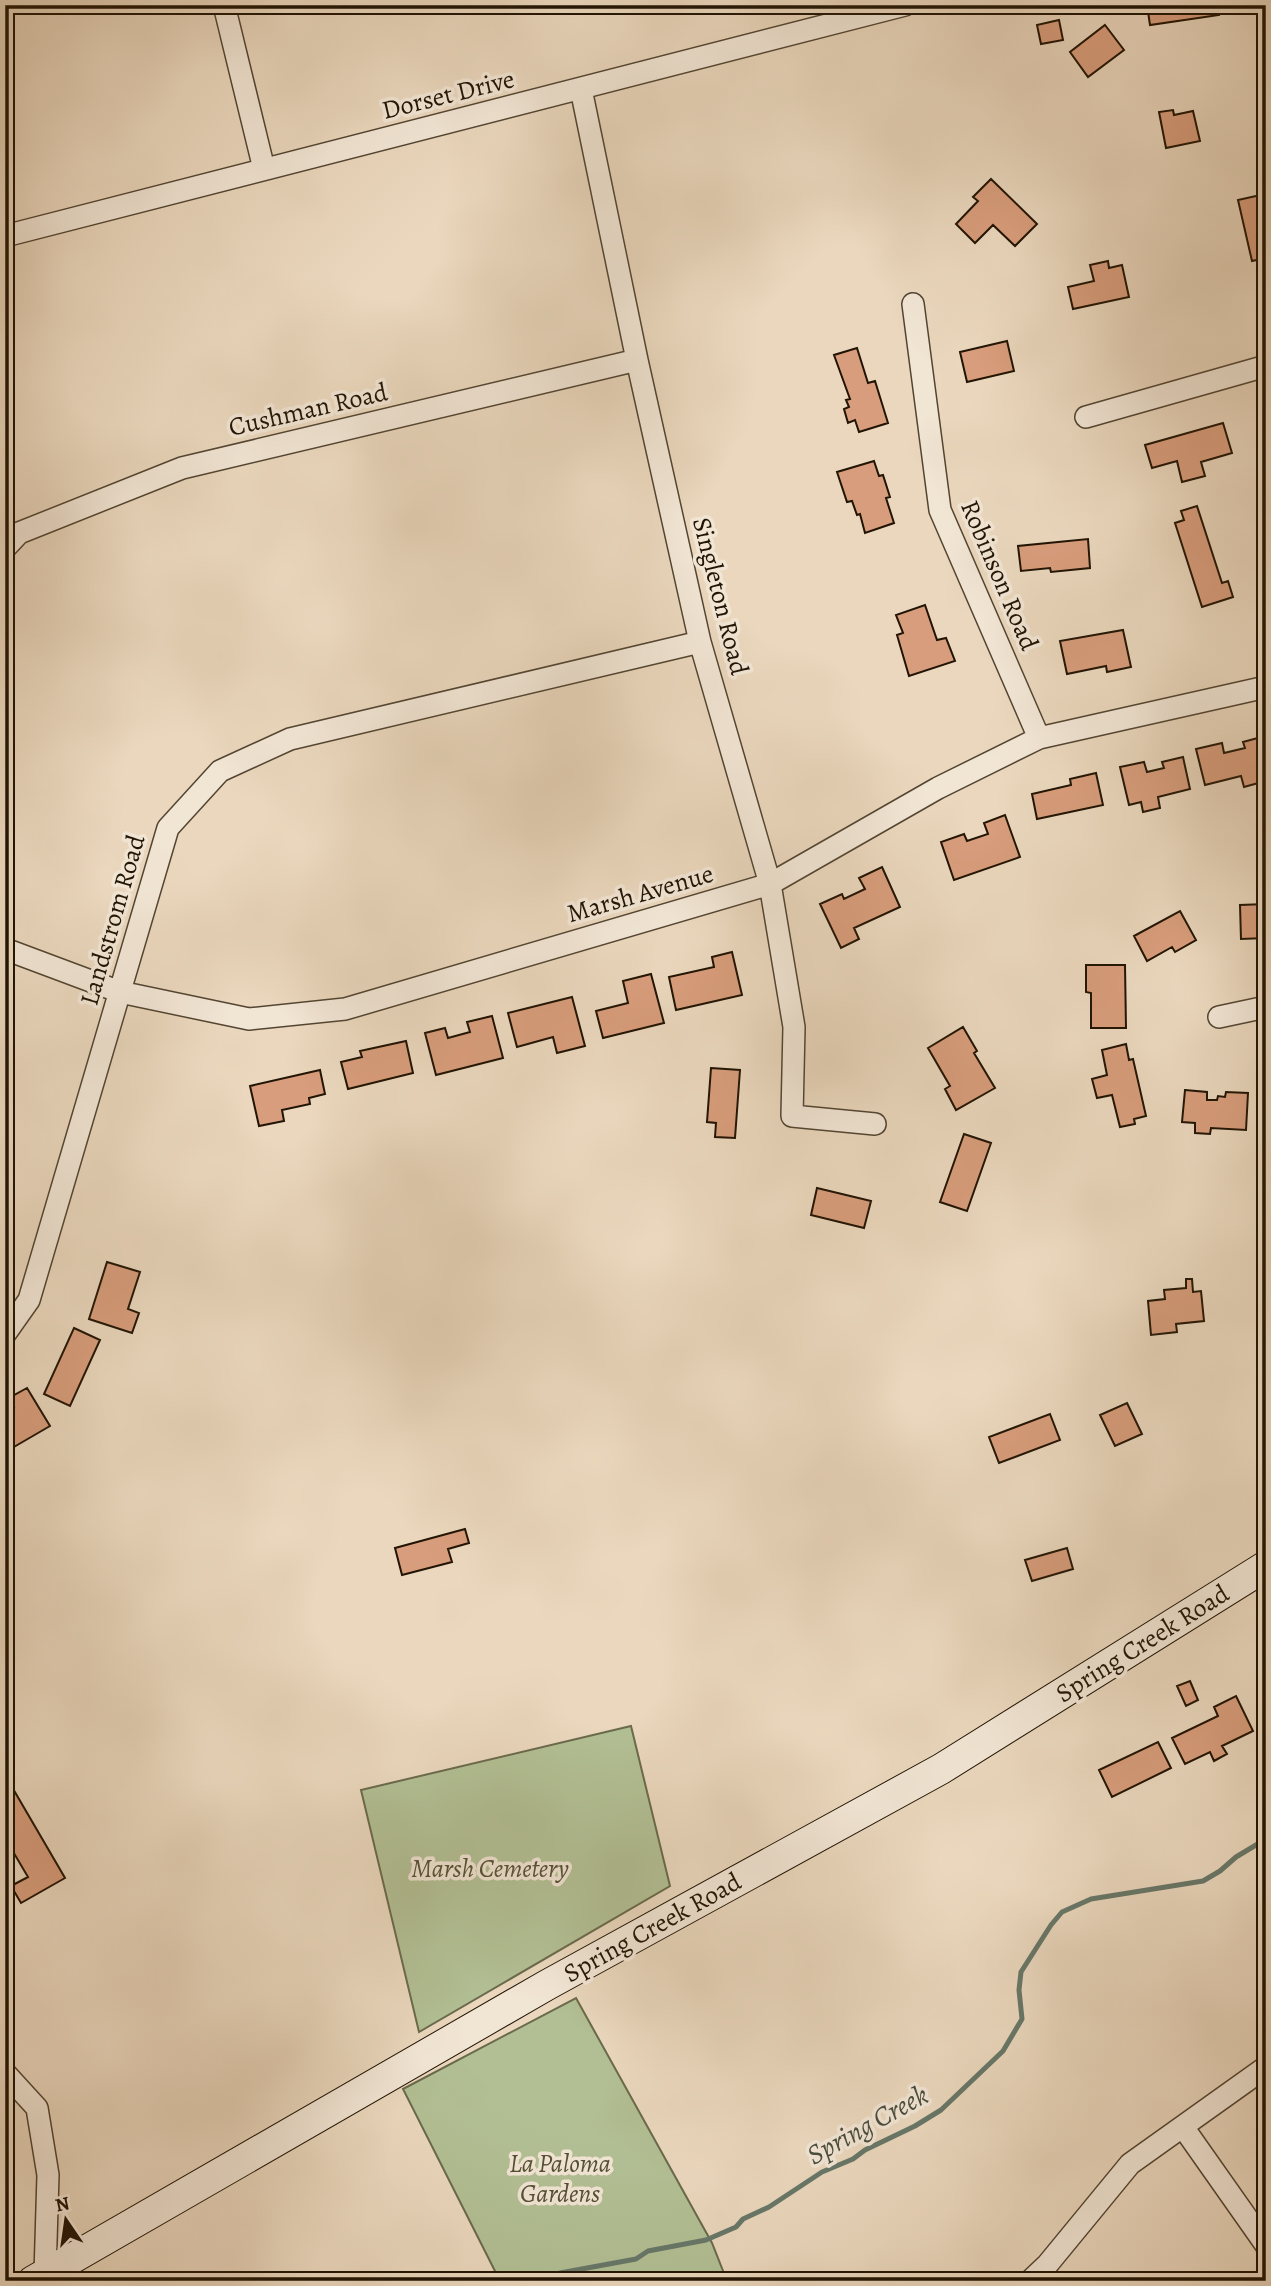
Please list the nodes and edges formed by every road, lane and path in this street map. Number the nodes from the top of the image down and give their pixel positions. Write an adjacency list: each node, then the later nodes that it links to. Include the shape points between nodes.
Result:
1 (224, 5): 4 (street)
2 (905, 5): 3 (street, Dorset Drive)
3 (581, 89): 4 (street, Dorset Drive); 7 (street, Singleton Road)
4 (264, 169): 5 (street, Dorset Drive)
5 (5, 236)
6 (914, 304): 13 (street, Robinson Road, via 940,510)
7 (637, 360): 10 (street, Cushman Road, via 182,468 19,533); 11 (street, Singleton Road)
8 (1266, 366): 9 (street)
9 (1086, 417)
10 (5, 548)
11 (701, 642): 14 (street, Singleton Road); 16 (street, Landstrom Road, via 290,739 220,771 168,828)
12 (1266, 687): 13 (street, Marsh Avenue)
13 (1039, 738): 14 (street, Marsh Avenue, via 938,788)
14 (770, 884): 16 (street, Marsh Avenue, via 345,1009 249,1019); 19 (street, Singleton Road, via 794,1027 792,1116)
15 (5, 949): 16 (street, Marsh Avenue)
16 (120, 992): 20 (street, Landstrom Road, via 29,1300)
17 (1266, 1007): 18 (street)
18 (1219, 1017)
19 (876, 1124)
20 (5, 1334)
21 (1266, 1566): 26 (main road, Spring Creek Road, via 941,1769 547,1984)
22 (1266, 2067): 24 (street)
23 (5, 2073): 26 (street, via 37,2108 48,2175)
24 (1183, 2127): 25 (street); 27 (street, via 1129,2164)
25 (1266, 2245)
26 (39, 2277)
27 (1030, 2281)

